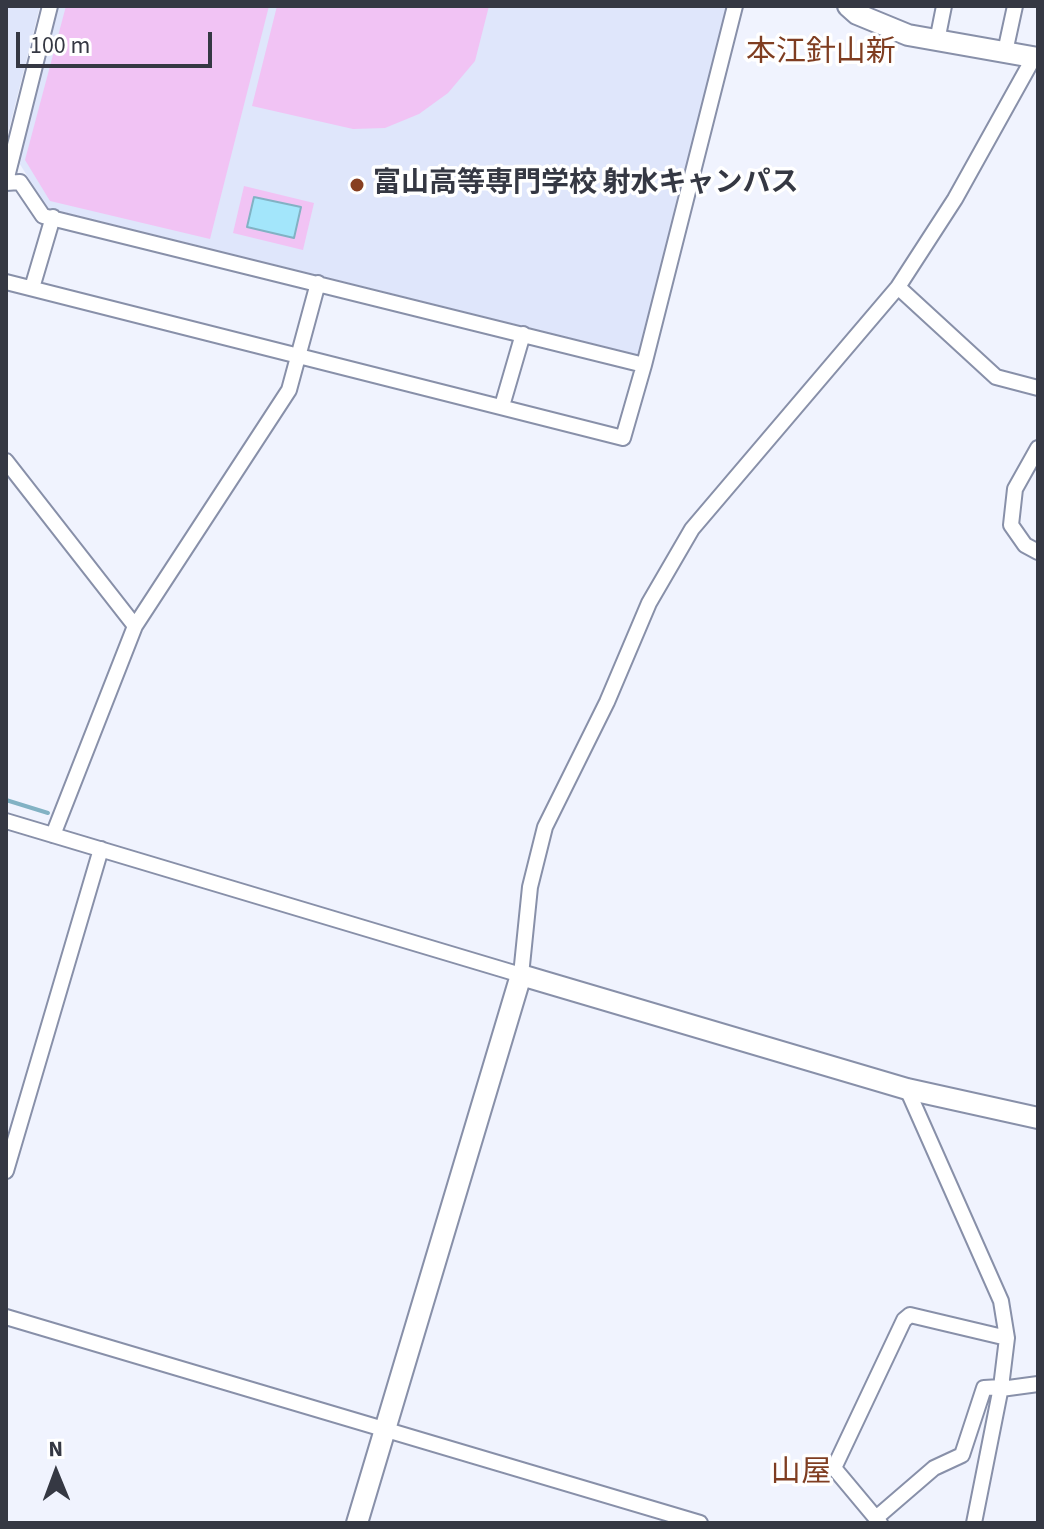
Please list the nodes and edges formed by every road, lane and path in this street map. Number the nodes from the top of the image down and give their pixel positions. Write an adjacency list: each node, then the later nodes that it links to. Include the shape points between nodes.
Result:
1 (50, 6): 9 (street)
2 (735, 6): 17 (street)
3 (848, 6): 6 (street, via 883,26)
4 (944, 6): 6 (street)
5 (1015, 6): 7 (street)
6 (937, 41): 7 (street)
7 (1005, 52): 8 (street)
8 (1036, 57): 13 (street)
9 (6, 182): 10 (street, via 20,182 43,216)
10 (53, 217): 12 (street); 14 (street)
11 (6, 282): 14 (street)
12 (318, 283): 15 (street); 16 (street)
13 (898, 287): 18 (street, via 996,377); 27 (street, via 692,529 649,603 545,827 530,887)
14 (32, 288): 16 (street)
15 (523, 334): 17 (street); 19 (street)
16 (298, 355): 19 (street); 23 (street, via 289,390)
17 (644, 365): 19 (street, via 623,438)
18 (1038, 388)
19 (502, 406)
20 (1038, 448): 22 (street, via 1015,489 1011,525 1025,545)
21 (6, 461): 23 (street)
22 (1038, 552)
23 (135, 626): 25 (street)
24 (6, 821): 25 (street)
25 (54, 832): 26 (street)
26 (101, 849): 27 (street); 30 (street)
27 (521, 968): 28 (street); 35 (street)
28 (907, 1089): 29 (street); 32 (street, via 1001,1301)
29 (1038, 1118)
30 (6, 1171)
31 (6, 1317): 35 (street)
32 (1007, 1338): 34 (street); 36 (street, via 910,1315 904,1320 834,1468)
33 (1038, 1384): 34 (street)
34 (1001, 1388): 36 (street, via 984,1388 962,1455 934,1468); 39 (street)
35 (386, 1429): 37 (street); 38 (street)
36 (878, 1521)
37 (357, 1523)
38 (700, 1523)
39 (974, 1523)

